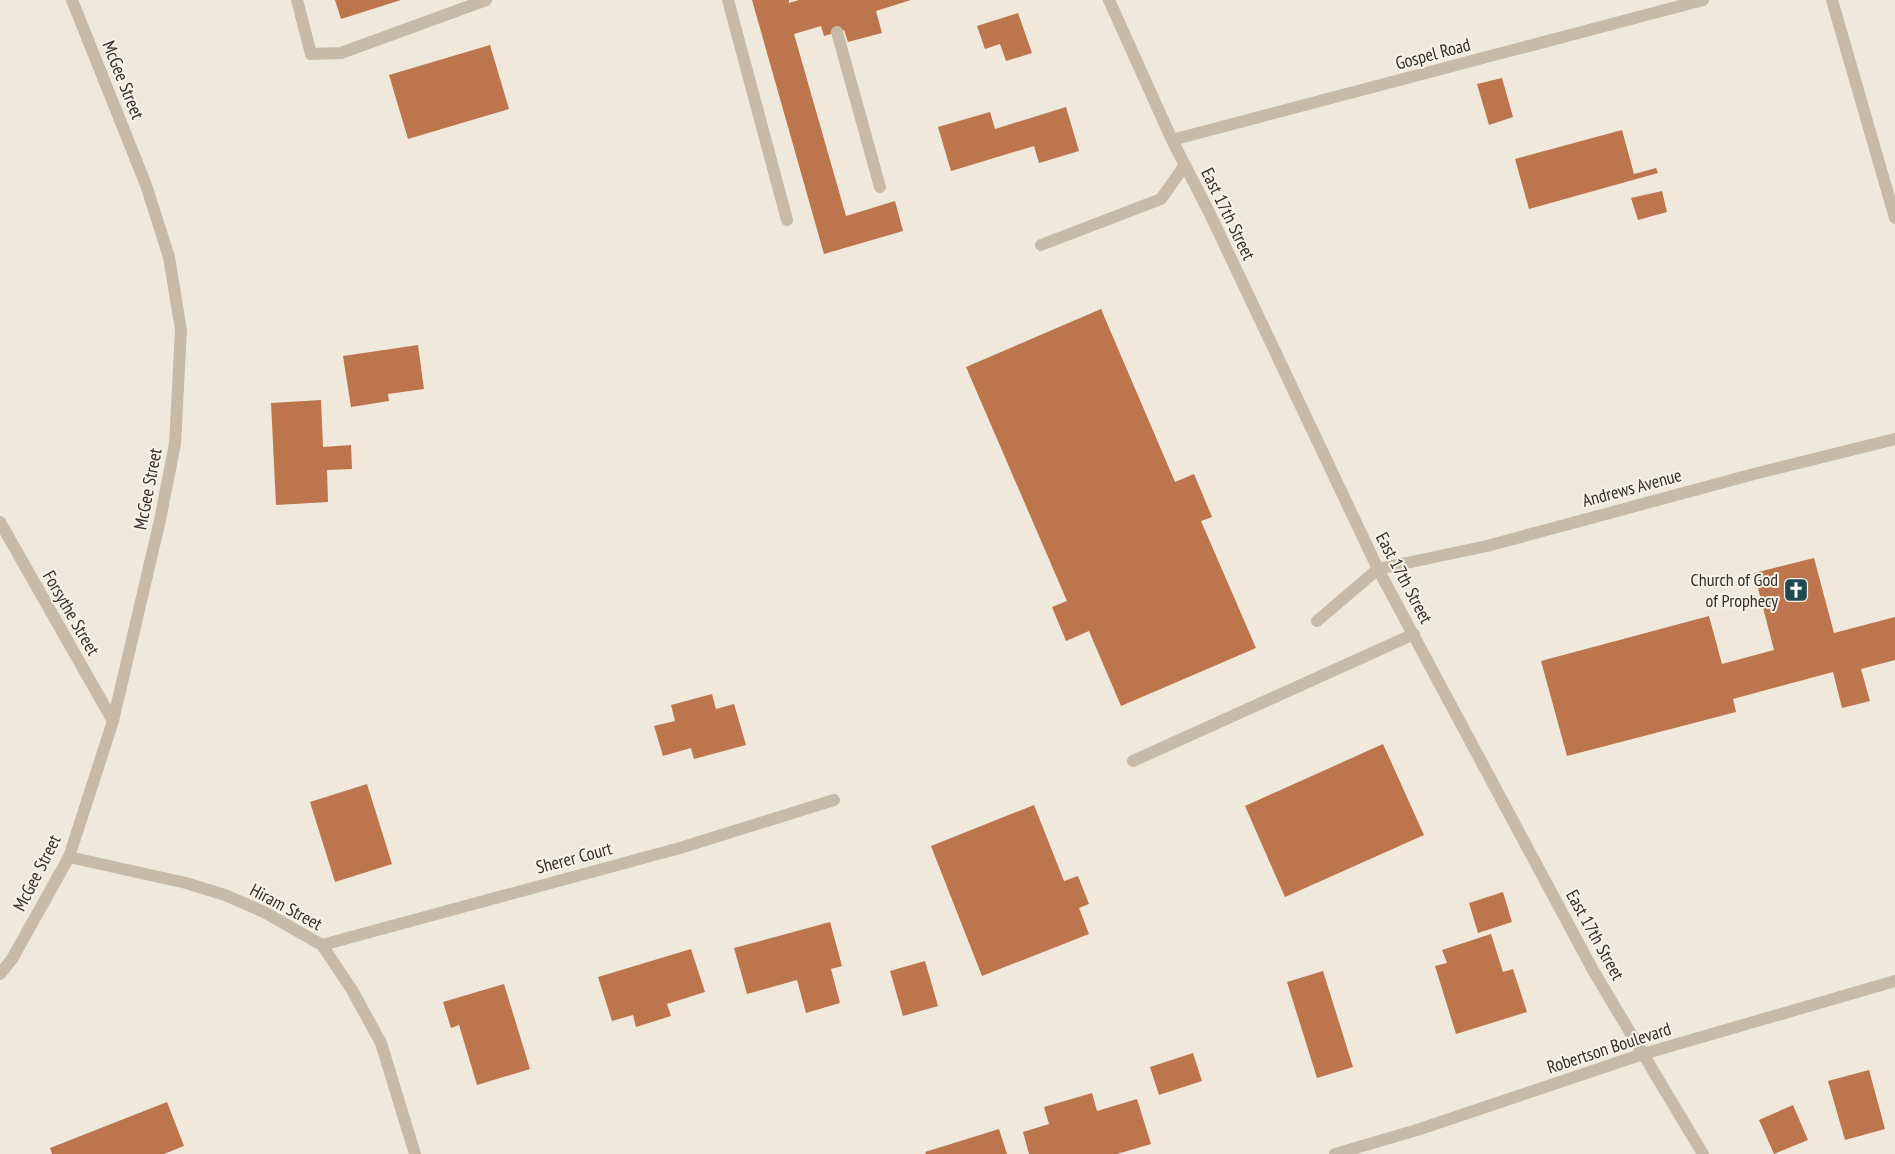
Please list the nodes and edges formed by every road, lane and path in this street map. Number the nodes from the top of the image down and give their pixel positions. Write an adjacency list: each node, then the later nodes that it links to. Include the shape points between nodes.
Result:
1 (72, 0): 20 (street, McGee Street, via 159,221 169,257 181,330 175,444)
2 (297, 0): 3 (street, via 311,54 341,53)
3 (486, 0)
4 (728, 0): 13 (street)
5 (1109, 0): 9 (street, East 17th Street)
6 (1703, 0): 9 (street, Gospel Road)
7 (1832, 0): 12 (street)
8 (837, 32): 11 (street)
9 (1172, 140): 10 (street, East 17th Street)
10 (1185, 165): 14 (street, via 1161,199); 17 (street, East 17th Street)
11 (880, 188)
12 (1895, 218)
13 (787, 220)
14 (1041, 245)
15 (1895, 439): 17 (street, Andrews Avenue, via 1487,546)
16 (0, 522): 20 (street, Forsythe Street)
17 (1378, 570): 18 (street); 19 (street, East 17th Street)
18 (1317, 621)
19 (1414, 634): 21 (street); 27 (street, East 17th Street, via 1594,972)
20 (112, 721): 23 (street, McGee Street)
21 (1133, 761)
22 (834, 800): 24 (street, Sherer Court, via 680,848)
23 (69, 858): 24 (street, Hiram Street, via 186,883 225,896 264,912); 25 (street, McGee Street, via 12,959)
24 (322, 945): 28 (street, Hiram Street, via 381,1043)
25 (0, 974)
26 (1895, 981): 27 (street, Robertson Boulevard)
27 (1643, 1054): 29 (street, Robertson Boulevard); 30 (street, East 17th Street)
28 (415, 1154)
29 (1335, 1154)
30 (1703, 1154)

